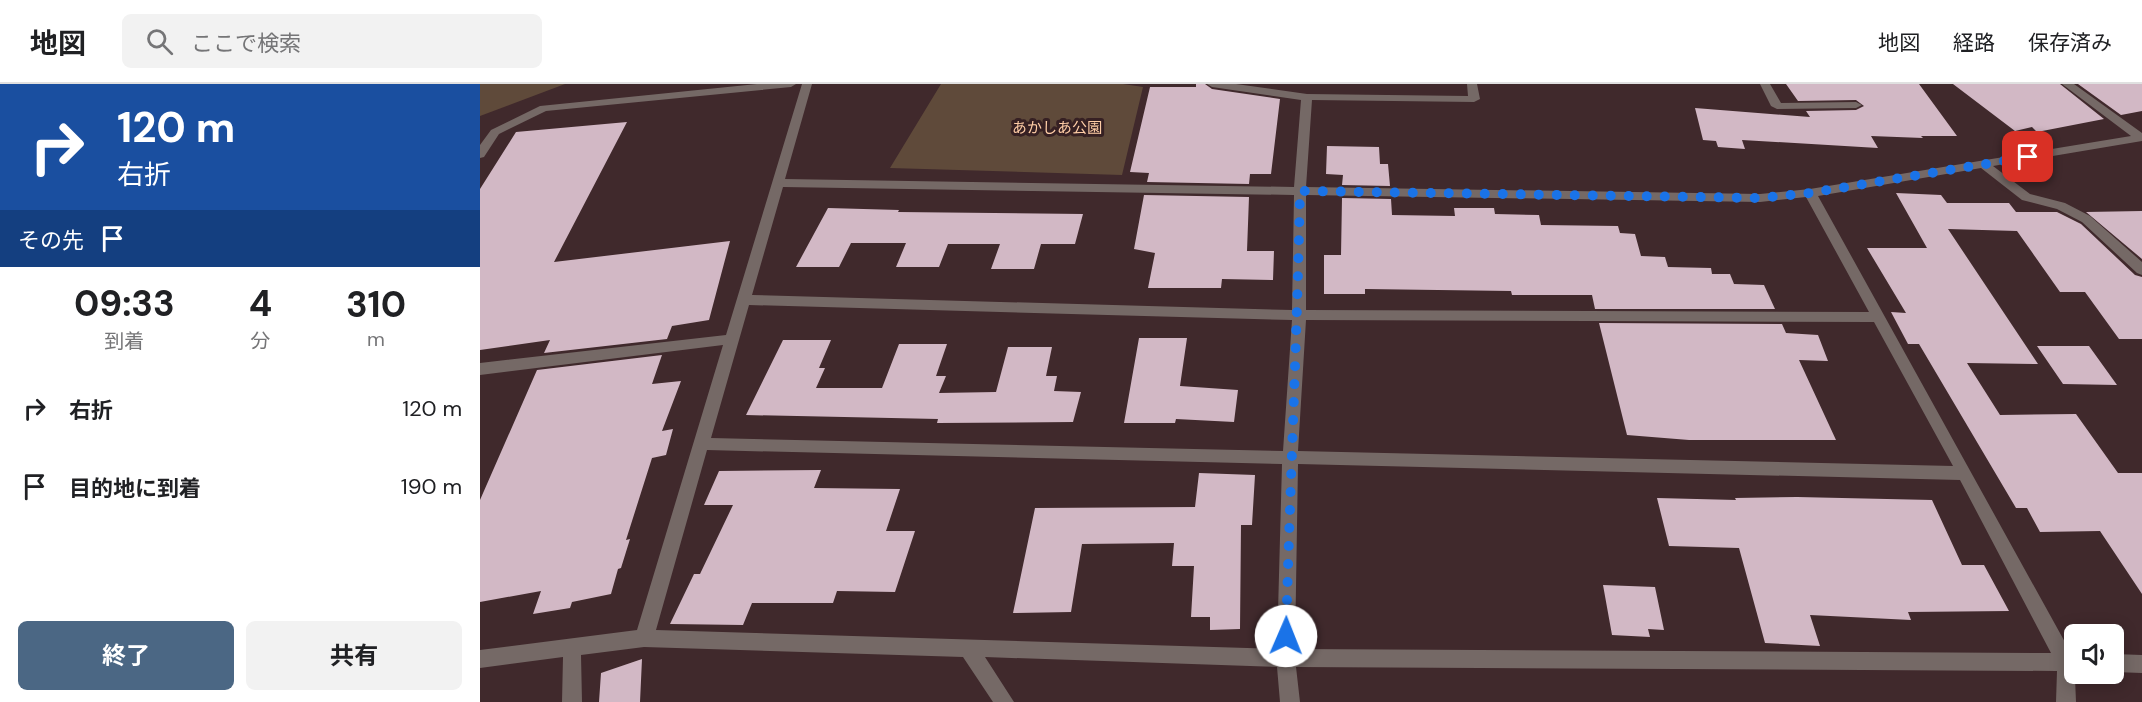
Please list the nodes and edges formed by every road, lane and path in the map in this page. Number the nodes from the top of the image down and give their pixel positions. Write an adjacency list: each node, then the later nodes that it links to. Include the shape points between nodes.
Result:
1 (792, 84): 11 (street, via 544,108 495,132)
2 (807, 84): 13 (street)
3 (1212, 84): 8 (street)
4 (1472, 84): 7 (street, via 1474,99)
5 (1766, 84): 9 (street, via 1777,106)
6 (2067, 84): 10 (street)
7 (1344, 90): 8 (street)
8 (1307, 97): 14 (street)
9 (1856, 105)
10 (2142, 138): 12 (street)
11 (480, 154)
12 (1983, 164): 15 (street); 16 (street, via 2026,197 2061,206 2086,219)
13 (778, 183): 14 (street); 17 (street)
14 (1300, 191): 15 (street, via 1760,198); 18 (street)
15 (1810, 193): 19 (street)
16 (2142, 270)
17 (744, 300): 18 (street); 20 (street)
18 (1299, 315): 19 (street); 23 (street)
19 (1877, 317): 24 (street)
20 (733, 339): 21 (street); 22 (street)
21 (480, 369)
22 (702, 444): 23 (street); 25 (street)
23 (1290, 458): 24 (street); 29 (street)
24 (1965, 473): 28 (street)
25 (644, 638): 26 (street); 27 (street)
26 (572, 647): 30 (street); 35 (street)
27 (968, 648): 29 (street); 36 (street)
28 (2064, 651)
29 (1286, 658): 31 (street); 37 (street)
30 (480, 659)
31 (2064, 662)
32 (2124, 663): 33 (street)
33 (2142, 664)
34 (2068, 684): 38 (street)
35 (572, 702)
36 (1004, 702)
37 (1290, 702)
38 (2066, 702)

